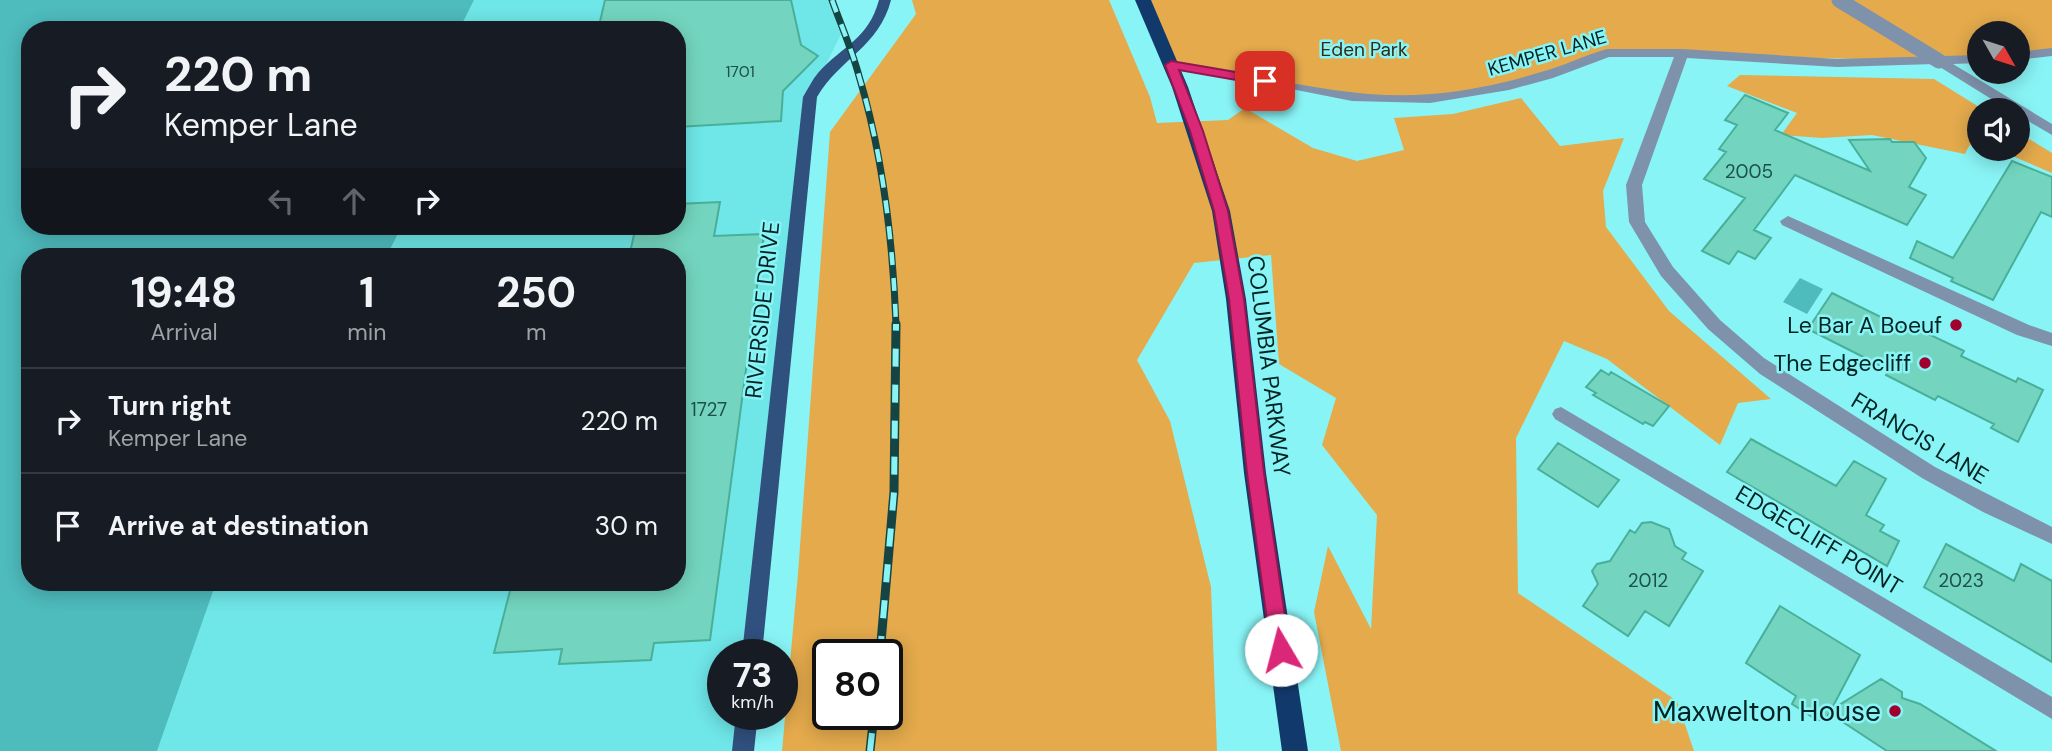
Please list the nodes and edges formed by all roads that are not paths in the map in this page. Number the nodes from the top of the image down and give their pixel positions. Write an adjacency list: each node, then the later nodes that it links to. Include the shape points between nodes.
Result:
1 (885, 0): 14 (main road, RIVERSIDE DRIVE, via 882,17 866,39 822,78 810,97)
2 (1143, 0): 8 (highway, COLUMBIA PARKWAY)
3 (1839, 0): 9 (street, bridge)
4 (2052, 52): 6 (street)
5 (1682, 53): 7 (street, KEMPER LANE, via 1837,63); 8 (street, KEMPER LANE, via 1607,53 1504,87 1430,99 1352,97); 13 (street, FRANCIS LANE, via 1634,185 1633,204 1649,245 1741,350 1880,444)
6 (2030, 55)
7 (1967, 59)
8 (1171, 65): 18 (highway, COLUMBIA PARKWAY, via 1221,211)
9 (2052, 130)
10 (1788, 221): 11 (street)
11 (2052, 340)
12 (1561, 414): 15 (street, EDGECLIFF POINT)
13 (2052, 536)
14 (754, 639)
15 (2052, 709)
16 (745, 730): 17 (main road)
17 (743, 751)
18 (1295, 751)

